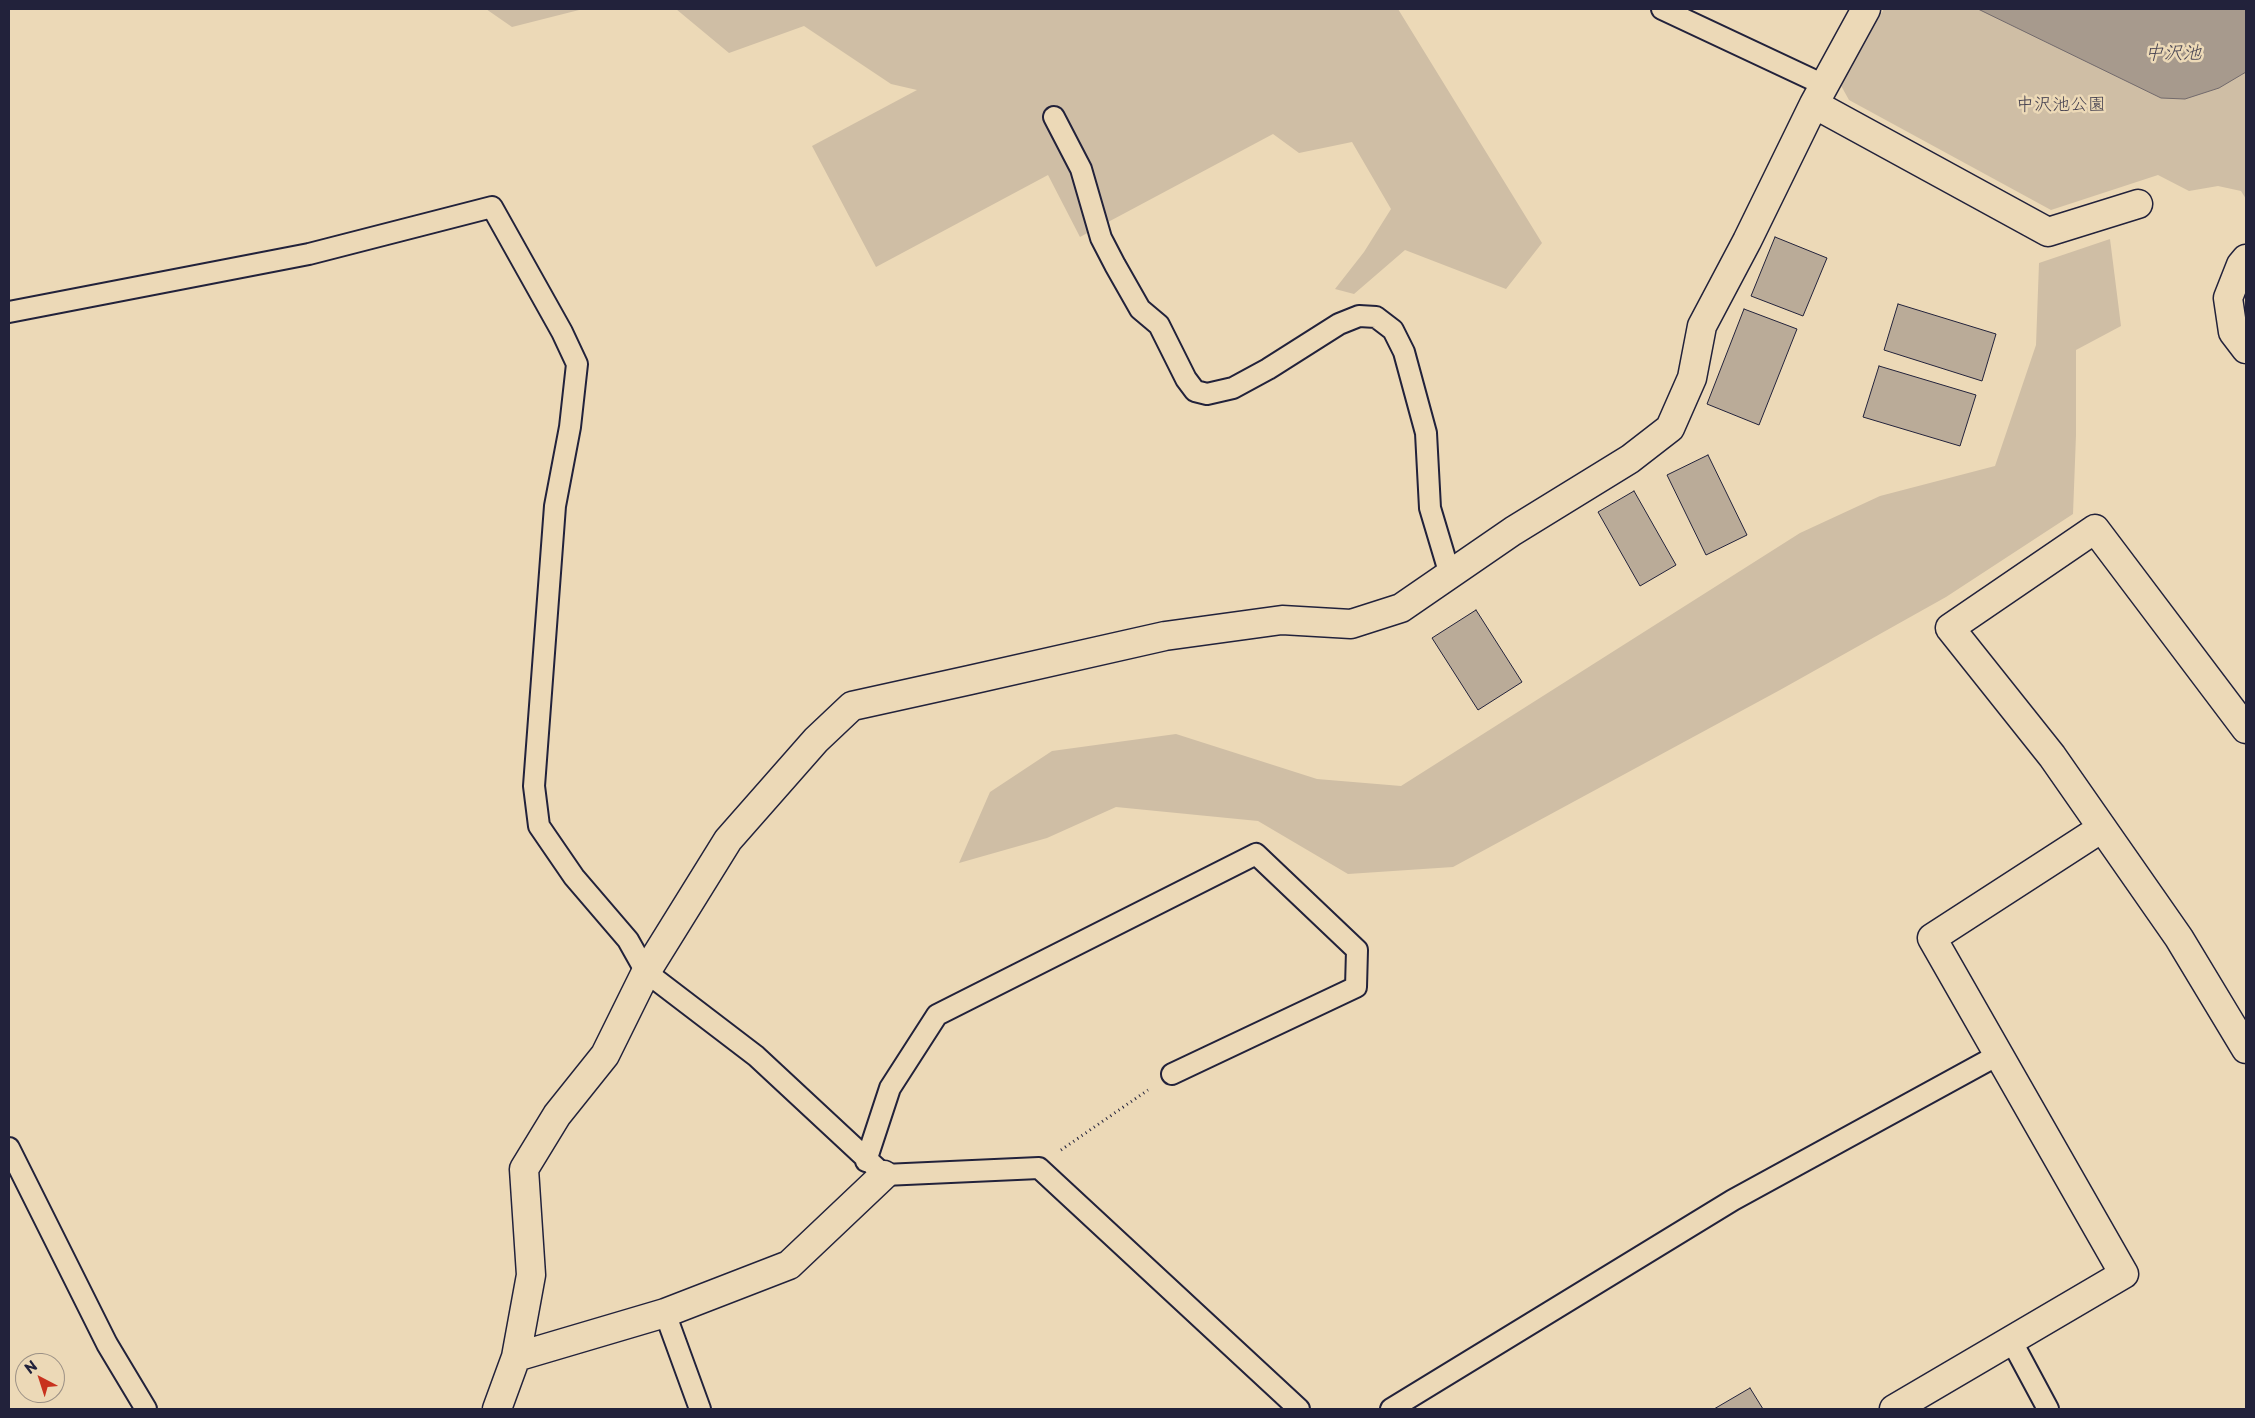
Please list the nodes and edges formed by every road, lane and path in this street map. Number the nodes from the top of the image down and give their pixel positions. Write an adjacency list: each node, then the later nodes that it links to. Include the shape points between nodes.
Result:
1 (1662, 9): 3 (lane)
2 (1866, 9): 3 (street)
3 (1819, 94): 5 (street, via 2048,232); 9 (street, via 1702,326 1692,378 1670,428 1630,459 1513,531)
4 (1054, 117): 9 (lane, via 1081,169 1101,238 1140,308 1160,326 1195,391 1207,394 1233,388 1268,370 1339,324 1359,316 1376,317 1392,330 1404,352 1426,434 1430,508)
5 (2138, 204)
6 (2246, 259): 8 (street, via 2228,298 2233,332)
7 (9, 312): 12 (lane, via 309,254 492,207 577,364 570,426 555,506 534,786 539,826 574,877 628,940)
8 (2246, 349)
9 (1450, 575): 12 (street, via 1401,608 1351,624 1282,620 1165,636 852,706 816,740 728,840)
10 (2246, 729): 11 (street, via 2095,529 1950,628 2052,756)
11 (2102, 828): 13 (street, via 2179,938); 14 (street, via 1932,938)
12 (646, 972): 17 (lane, via 756,1056); 21 (street, via 605,1054 557,1115 524,1168 531,1275)
13 (2246, 1048)
14 (1998, 1056): 20 (street, via 2124,1274); 26 (lane, via 1733,1200)
15 (1172, 1074): 17 (lane, via 1356,987 1357,950 1256,854 937,1015 890,1088); 18 (path, via 1065,1146)
16 (9, 1148): 22 (lane, via 107,1344)
17 (875, 1168): 18 (lane); 19 (street, via 789,1265)
18 (1039, 1168): 25 (lane)
19 (665, 1313): 21 (street); 24 (lane)
20 (2011, 1340): 27 (street); 28 (lane)
21 (516, 1357): 23 (street)
22 (146, 1409)
23 (497, 1409)
24 (700, 1409)
25 (1300, 1409)
26 (1391, 1409)
27 (1894, 1409)
28 (2048, 1409)

